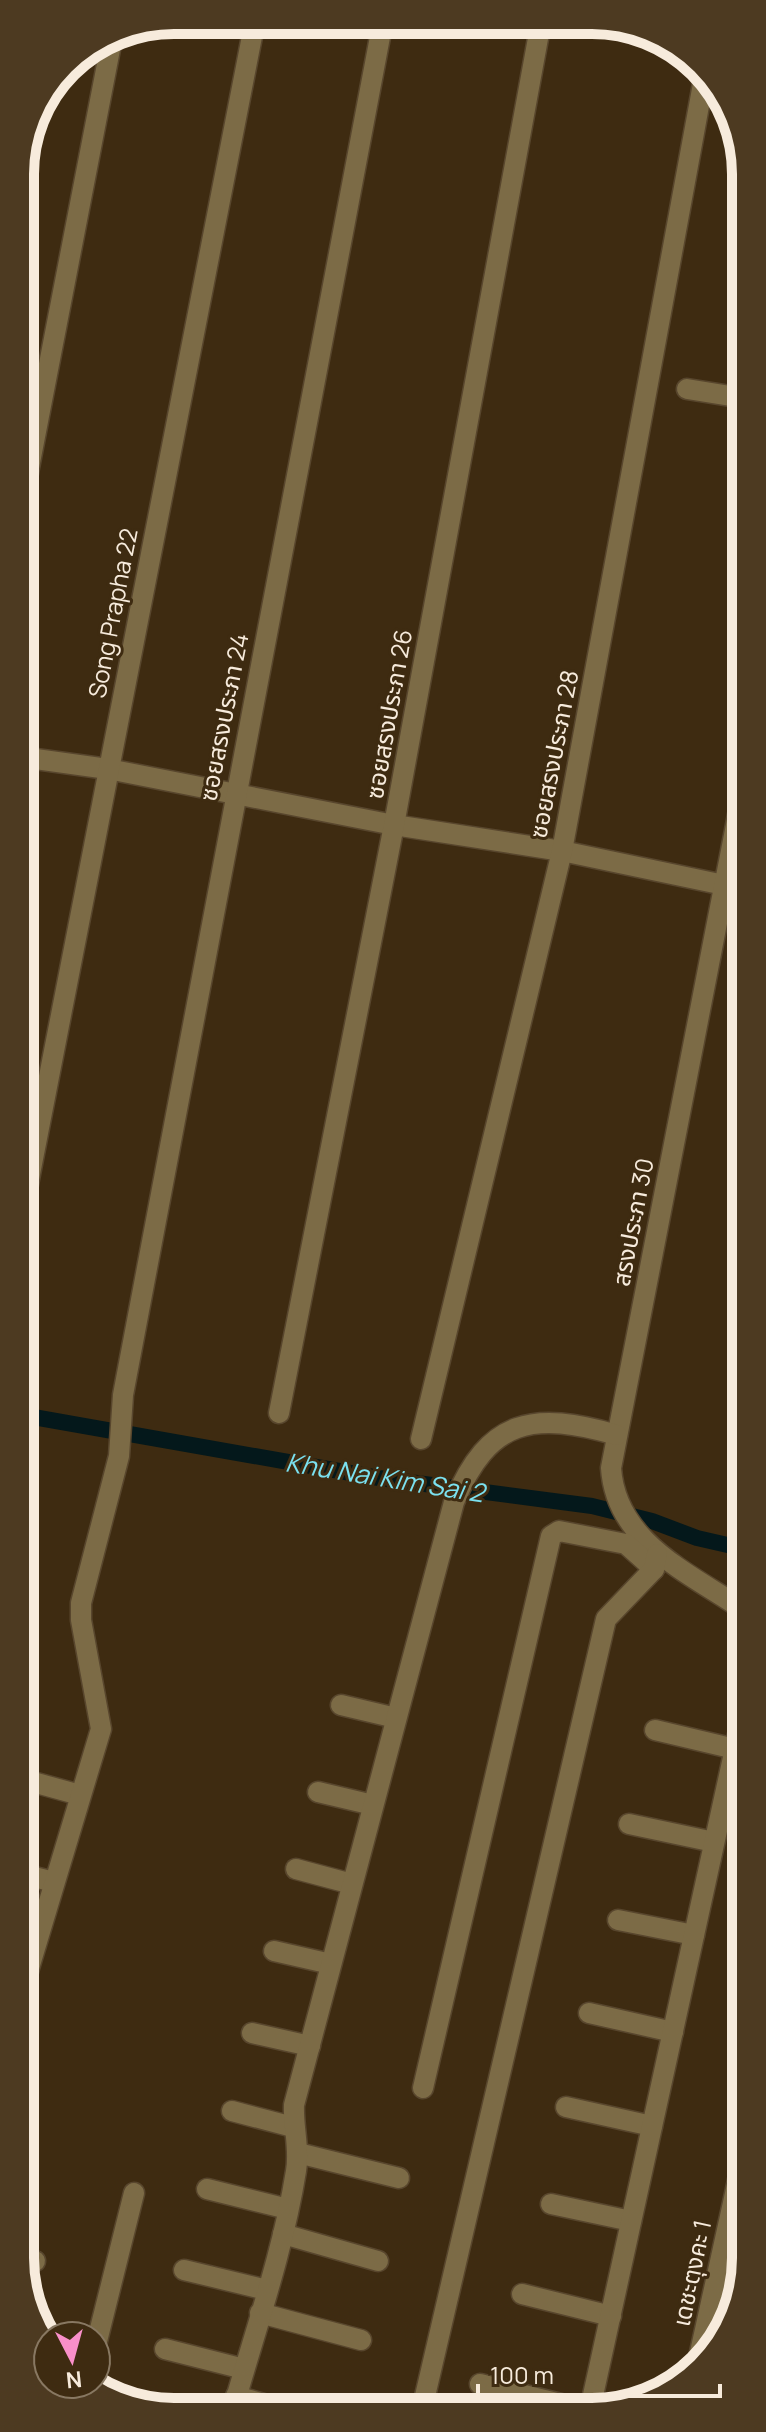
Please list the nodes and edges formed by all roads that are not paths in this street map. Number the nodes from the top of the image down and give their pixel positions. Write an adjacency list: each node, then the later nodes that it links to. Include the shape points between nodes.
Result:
1 (252, 34): 10 (street, Song Prapha 22)
2 (381, 34): 11 (street, ซอยสรงประภา 24)
3 (539, 34): 12 (street, ซอยสรงประภา 26)
4 (110, 51): 8 (street)
5 (702, 88): 14 (street, ซอยสรงประภา 28)
6 (687, 389): 7 (street)
7 (732, 396)
8 (34, 442)
9 (34, 759): 10 (street)
10 (108, 769): 11 (street); 16 (street, Song Prapha 22)
11 (235, 793): 12 (street); 29 (street, ซอยสรงประภา 24, via 120,1423 119,1456 80,1612 101,1724)
12 (394, 825): 14 (street); 17 (street, ซอยสรงประภา 26)
13 (732, 845): 15 (street, สรงประภา 30)
14 (562, 851): 15 (street); 19 (street, ซอยสรงประภา 28)
15 (724, 885): 18 (street, สรงประภา 30)
16 (34, 1153)
17 (279, 1413)
18 (617, 1435): 20 (street, สรงประภา 30, via 611,1468 614,1495); 23 (street, via 594,1428 528,1425 501,1433 474,1460 454,1502)
19 (421, 1439)
20 (656, 1562): 21 (street, สรงประภา 30); 46 (street, via 626,1544 559,1531 551,1536); 73 (street, via 606,1619)
21 (732, 1604)
22 (341, 1705): 23 (street)
23 (396, 1718): 30 (street)
24 (655, 1730): 25 (street)
25 (732, 1748)
26 (732, 1762): 32 (street)
27 (34, 1782): 29 (street)
28 (318, 1792): 30 (street)
29 (80, 1795): 35 (street, ซอยสรงประภา 24)
30 (373, 1805): 36 (street)
31 (629, 1824): 32 (street)
32 (714, 1842): 38 (street)
33 (296, 1869): 36 (street)
34 (34, 1877): 35 (street)
35 (54, 1882): 39 (street, ซอยสรงประภา 24)
36 (352, 1884): 41 (street)
37 (618, 1920): 38 (street)
38 (694, 1935): 43 (street)
39 (34, 1944)
40 (274, 1951): 41 (street)
41 (331, 1964): 45 (street)
42 (589, 2013): 43 (street)
43 (673, 2032): 49 (street)
44 (252, 2033): 45 (street)
45 (310, 2046): 50 (street)
46 (423, 2088)
47 (566, 2107): 49 (street)
48 (232, 2111): 50 (street)
49 (652, 2126): 58 (street)
50 (293, 2127): 51 (street)
51 (298, 2153): 52 (street); 57 (street)
52 (399, 2178)
53 (207, 2189): 57 (street)
54 (134, 2193): 66 (street)
55 (551, 2204): 58 (street)
56 (732, 2207): 68 (street, เดชะตุงคะ 1)
57 (288, 2209): 59 (street)
58 (631, 2221): 65 (street)
59 (283, 2234): 60 (street); 62 (street)
60 (378, 2261)
61 (184, 2270): 62 (street)
62 (267, 2290): 64 (street)
63 (522, 2294): 65 (street)
64 (260, 2313): 67 (street); 70 (street)
65 (611, 2316): 75 (street)
66 (102, 2320)
67 (361, 2340)
68 (702, 2343)
69 (165, 2349): 70 (street)
70 (244, 2369): 72 (street)
71 (480, 2384): 74 (street)
72 (235, 2398)
73 (425, 2398)
74 (537, 2398)
75 (592, 2398)

